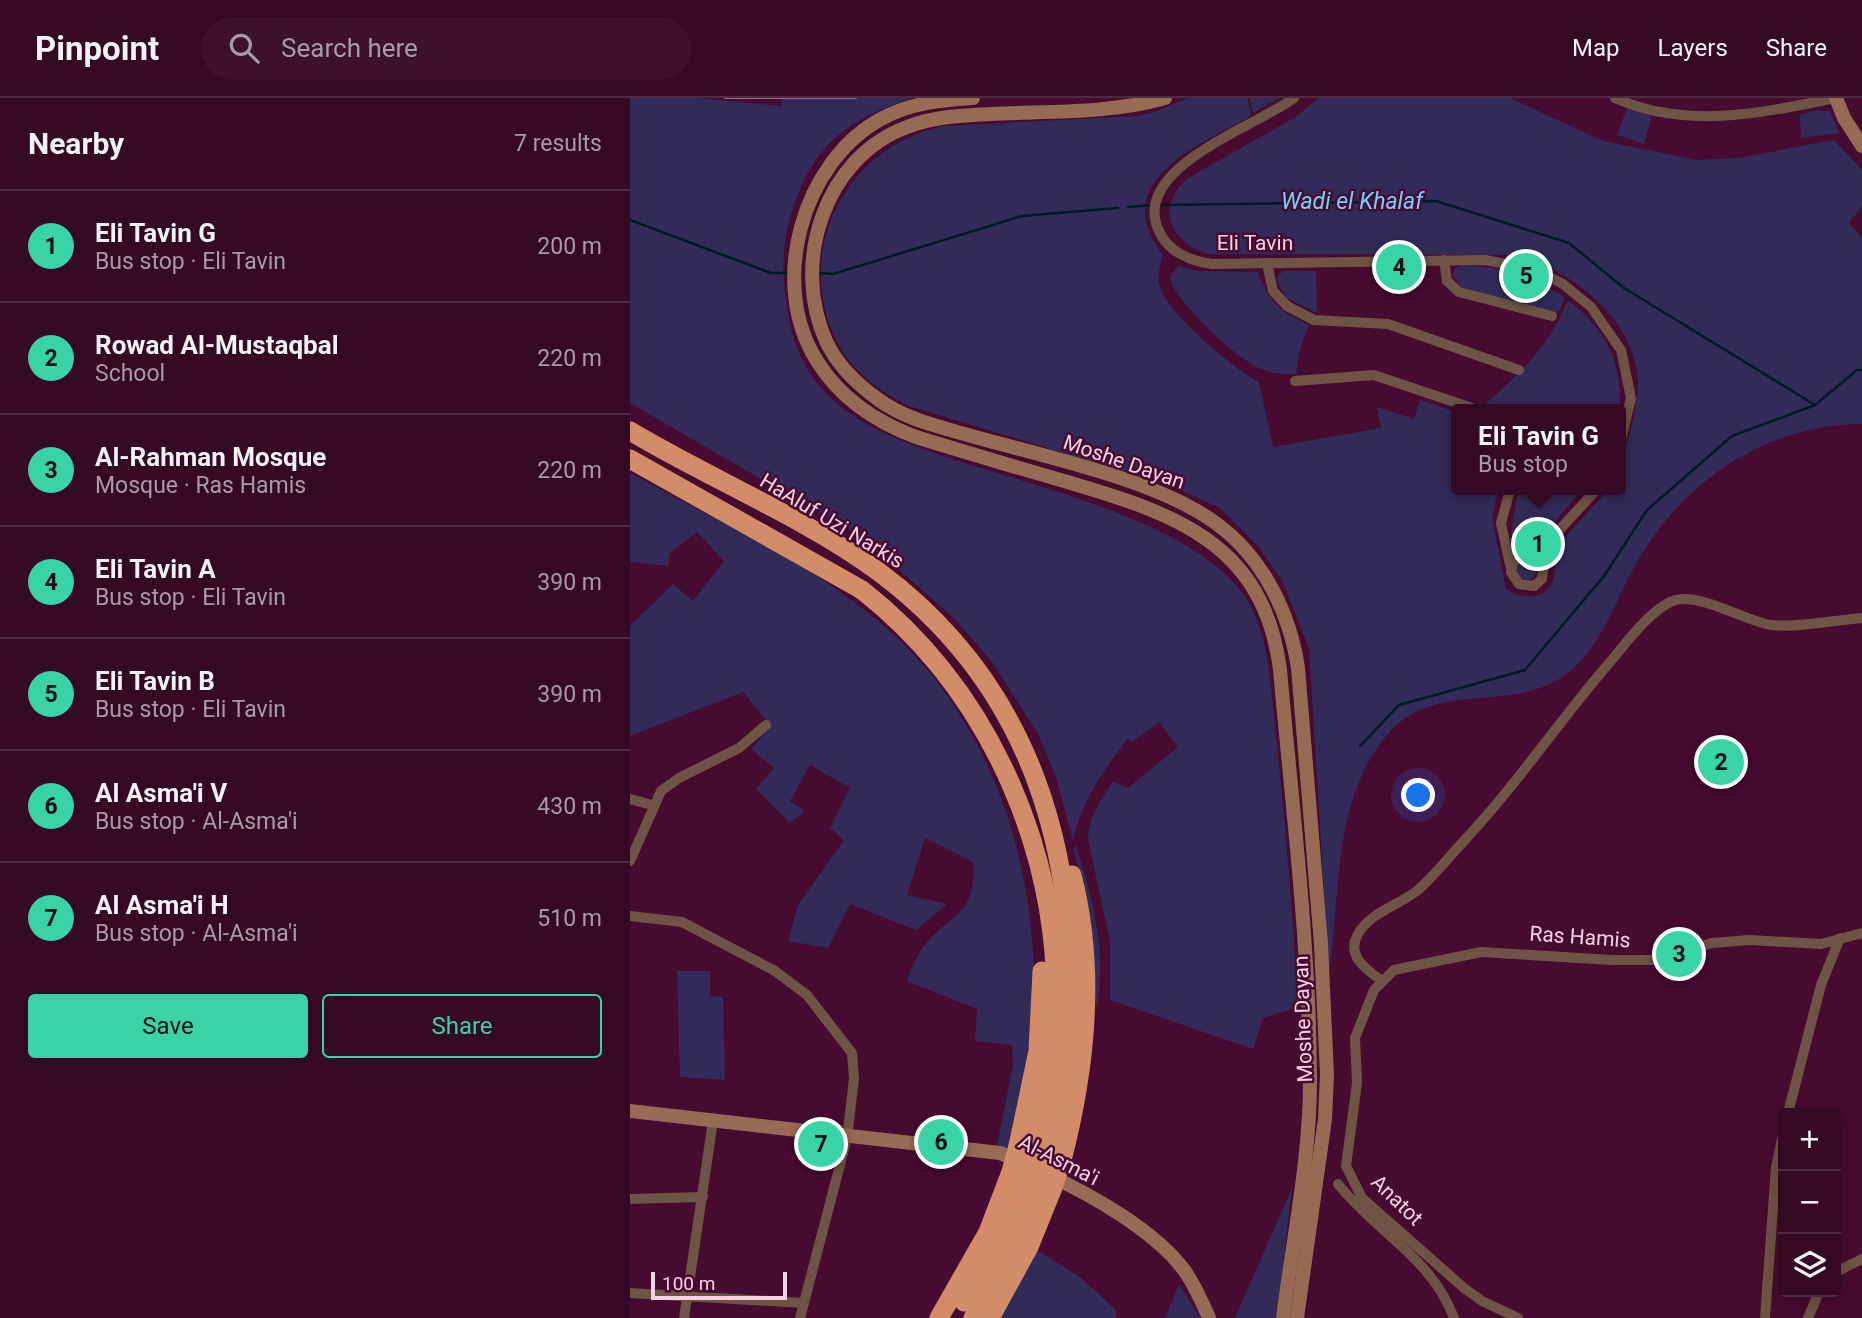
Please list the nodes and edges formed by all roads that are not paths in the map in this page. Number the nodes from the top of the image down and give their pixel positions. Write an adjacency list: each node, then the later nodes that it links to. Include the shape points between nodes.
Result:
1 (973, 98): 55 (street, Moshe Dayan, via 933,101 881,119 859,134 826,169 808,202 799,234 795,269 804,330 817,360 837,387 883,424 1168,515 1220,548 1265,612 1280,670 1304,946 1310,1075)
2 (1165, 98): 56 (street, Moshe Dayan, via 1122,107 936,118 890,134 849,169 824,209 814,253 816,308 826,341 841,363 864,388 892,408 1175,499 1217,524 1243,547 1281,605 1298,668 1327,1065 1325,1119)
3 (1294, 98): 8 (street, Eli Tavin, via 1182,165 1161,188 1155,208 1160,234 1182,256 1212,264)
4 (1615, 98): 5 (street, via 1653,111 1702,117)
5 (1836, 98): 6 (street)
6 (1862, 146)
7 (1444, 260): 8 (street, Eli Tavin); 9 (street, via 1447,281 1459,292); 13 (street, Eli Tavin, via 1485,260 1536,270 1563,284 1596,313 1627,366 1631,398)
8 (1267, 263): 10 (street, via 1273,291 1287,306 1314,320 1388,324)
9 (1552, 316)
10 (1519, 370)
11 (1295, 381): 12 (street, via 1374,374)
12 (1461, 404)
13 (1626, 419)
14 (630, 431): 36 (highway, HaAluf Uzi Narkis, via 876,570 933,618 990,686 1021,741 1045,806 1061,875 1071,982 1067,1055)
15 (630, 459): 36 (highway, HaAluf Uzi Narkis, via 862,590 922,643 973,709 1006,769 1033,848 1051,934 1056,1001)
16 (1509, 495): 19 (street, via 1501,523)
17 (1592, 495): 18 (street)
18 (1557, 534): 20 (street); 21 (street, via 1545,556)
19 (1505, 542): 20 (street); 22 (street)
20 (1526, 554): 21 (street, via 1539,559); 22 (street, via 1514,561)
21 (1544, 569): 22 (street, via 1542,579 1529,587 1515,581)
22 (1511, 572)
23 (1862, 618): 31 (street, via 1772,625 1709,605 1673,600 1664,606 1637,630 1474,830 1418,890 1359,932 1356,956)
24 (766, 725): 26 (street, via 740,748 668,784)
25 (630, 799): 26 (street)
26 (652, 805): 27 (street)
27 (630, 861)
28 (630, 916): 35 (street, via 682,922 699,929 775,971 807,995 852,1053 854,1079)
29 (1862, 933): 30 (street, Ras Hamis)
30 (1840, 938): 31 (street, Ras Hamis, via 1821,944 1712,943 1652,960 1481,952 1407,965); 32 (street, via 1821,985)
31 (1381, 980): 58 (street, Anatot, via 1355,1038 1357,1083 1346,1166 1352,1183 1362,1198 1464,1288)
32 (1789, 1108)
33 (630, 1111): 34 (street, Al-Asma'i)
34 (713, 1121): 35 (street, Al-Asma'i); 40 (street)
35 (847, 1138): 47 (street); 54 (street, Al-Asma'i, via 1000,1153 1064,1182 1162,1247 1185,1271)
36 (1040, 1153): 38 (highway, HaAluf Uzi Narkis, bridge); 38 (highway, bridge)
37 (1778, 1158): 59 (street)
38 (1032, 1181): 50 (highway, via 977,1254); 51 (highway, HaAluf Uzi Narkis); 52 (highway, HaAluf Uzi Narkis, via 1017,1241); 53 (highway, via 1029,1247)
39 (1338, 1184): 57 (street, via 1437,1281)
40 (703, 1198): 41 (street); 45 (street)
41 (630, 1199)
42 (1862, 1259): 43 (street)
43 (1841, 1270)
44 (630, 1293): 45 (street)
45 (687, 1294): 47 (street); 48 (street)
46 (1817, 1297): 60 (street)
47 (804, 1303): 49 (street)
48 (684, 1318)
49 (800, 1318)
50 (939, 1318)
51 (954, 1318)
52 (973, 1318)
53 (990, 1318)
54 (1209, 1318)
55 (1283, 1318)
56 (1297, 1318)
57 (1454, 1318)
58 (1518, 1318)
59 (1765, 1318)
60 (1808, 1318)

